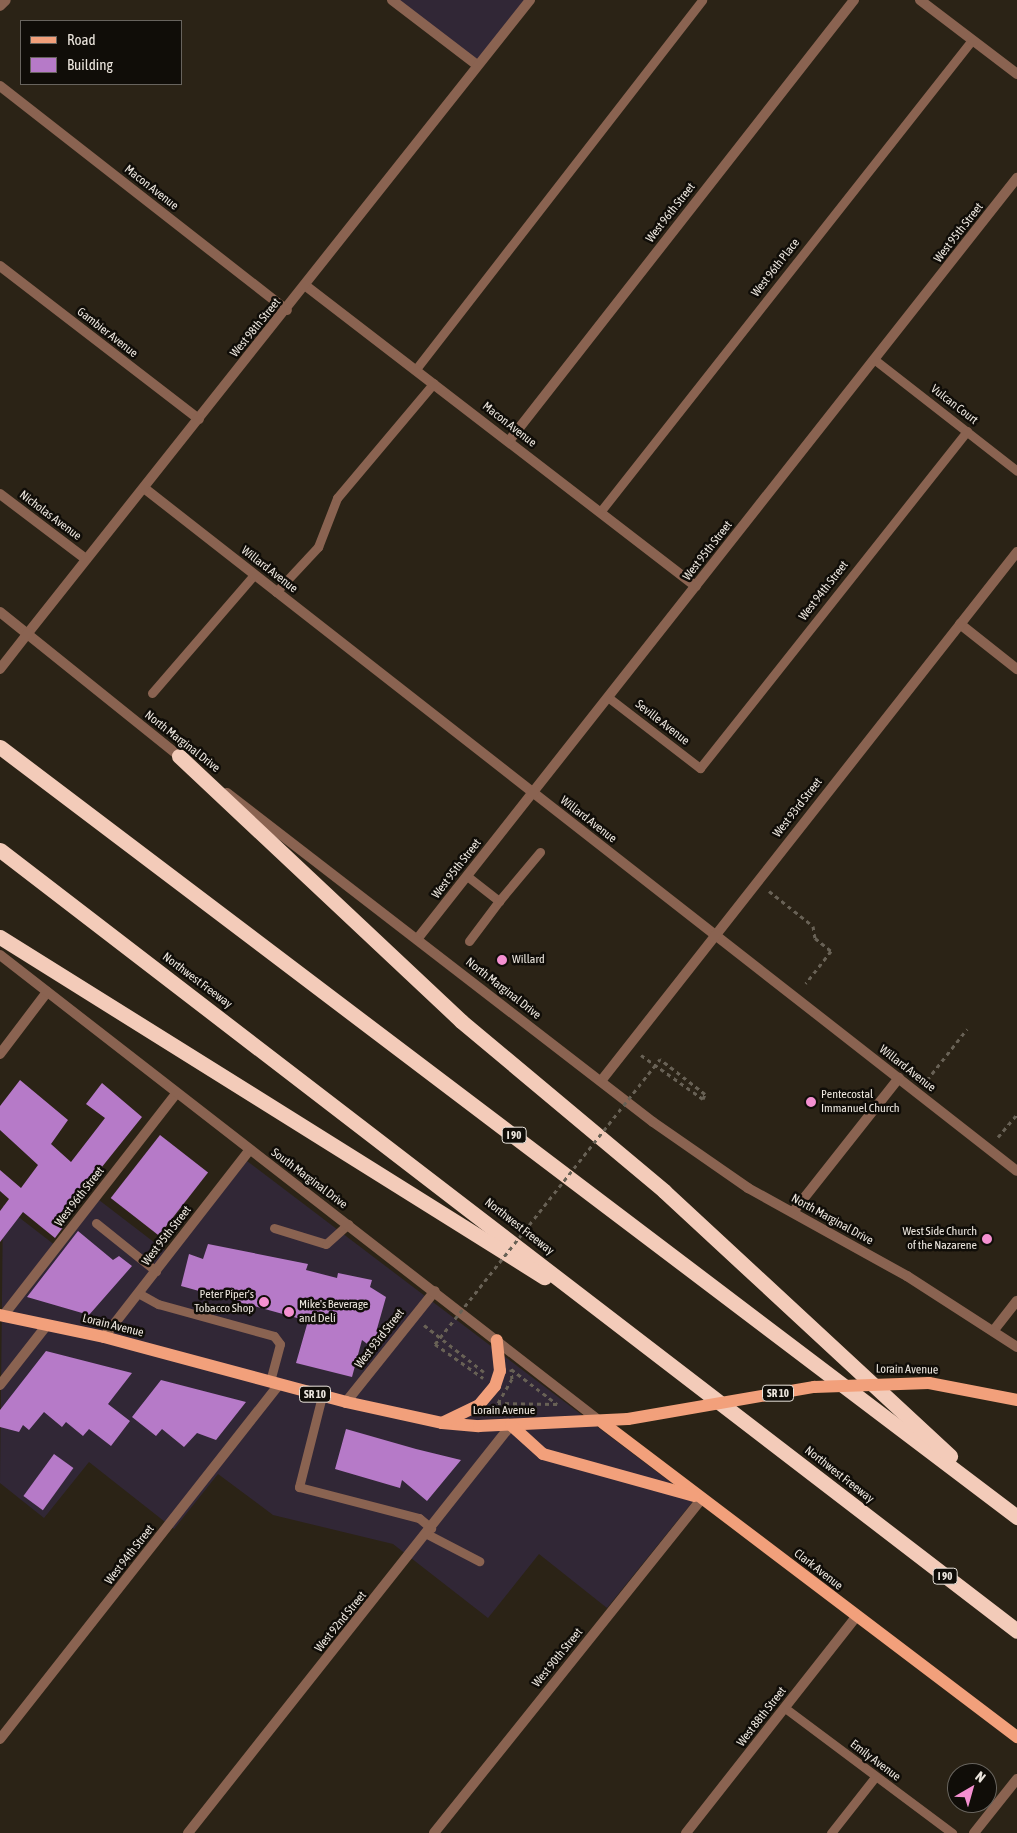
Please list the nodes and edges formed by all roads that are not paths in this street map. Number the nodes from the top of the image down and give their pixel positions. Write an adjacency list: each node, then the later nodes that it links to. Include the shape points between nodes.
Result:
1 (6, 0): 7 (street)
2 (392, 0): 9 (street)
3 (530, 0): 9 (street, West 98th Street)
4 (702, 0): 17 (lane)
5 (854, 0): 21 (street, West 96th Street)
6 (920, 0): 8 (street)
7 (0, 6)
8 (972, 40): 10 (street); 25 (lane, West 96th Place)
9 (477, 65): 14 (street, West 98th Street)
10 (1017, 74)
11 (0, 86): 15 (street, Macon Avenue)
12 (1017, 178): 16 (street, West 95th Street)
13 (0, 266): 19 (street, Gambier Avenue)
14 (306, 286): 15 (street, West 98th Street); 17 (street, Macon Avenue)
15 (287, 310): 19 (street, West 98th Street)
16 (875, 360): 20 (lane, Vulcan Court); 29 (street, West 95th Street)
17 (416, 369): 18 (street, Macon Avenue)
18 (434, 383): 21 (street, Macon Avenue); 30 (lane, via 337,498 318,547)
19 (199, 419): 23 (street, West 98th Street)
20 (967, 431): 22 (lane, Vulcan Court); 40 (lane, West 94th Street)
21 (509, 441): 25 (street, Macon Avenue)
22 (1017, 471)
23 (144, 488): 27 (street, West 98th Street); 28 (street, Willard Avenue)
24 (0, 494): 27 (street, Nicholas Avenue)
25 (600, 512): 29 (street, Macon Avenue)
26 (1017, 552): 32 (street, West 93rd Street)
27 (86, 559): 33 (street, West 98th Street)
28 (254, 575): 30 (street, Willard Avenue); 36 (lane)
29 (696, 586): 37 (street, West 95th Street)
30 (276, 592): 41 (street, Willard Avenue)
31 (0, 612): 33 (street, North Marginal Drive)
32 (960, 624): 35 (street); 46 (street, West 93rd Street)
33 (28, 633): 34 (street, West 98th Street); 39 (street, North Marginal Drive)
34 (0, 669)
35 (1017, 669)
36 (152, 693)
37 (609, 698): 40 (lane, Seville Avenue); 41 (street, West 95th Street)
38 (0, 747): 82 (highway, I 90)
39 (179, 756): 48 (street, North Marginal Drive); 82 (highway, via 461,1021 664,1192)
40 (700, 768)
41 (533, 793): 44 (street, West 95th Street); 46 (street, Willard Avenue)
42 (0, 850): 67 (highway, Northwest Freeway / I 90)
43 (540, 852): 45 (lane)
44 (467, 876): 45 (lane); 48 (street, West 95th Street)
45 (499, 901): 49 (lane)
46 (716, 935): 53 (street, Willard Avenue); 54 (street, West 93rd Street)
47 (0, 937): 67 (highway)
48 (418, 938): 54 (street, North Marginal Drive)
49 (469, 941)
50 (0, 955): 51 (street, South Marginal Drive)
51 (47, 992): 52 (street); 55 (street, South Marginal Drive)
52 (0, 1054)
53 (899, 1078): 57 (street, Willard Avenue); 58 (street)
54 (601, 1081): 58 (street, North Marginal Drive, via 748,1188)
55 (176, 1094): 56 (street, South Marginal Drive); 66 (street, West 96th Street)
56 (249, 1151): 60 (street, South Marginal Drive); 62 (street, West 95th Street)
57 (1017, 1171)
58 (793, 1212): 69 (street, North Marginal Drive)
59 (96, 1223): 62 (lane)
60 (348, 1224): 61 (lane, via 326,1244); 63 (street, South Marginal Drive)
61 (274, 1228)
62 (156, 1271): 64 (street, West 95th Street)
63 (435, 1291): 71 (street, South Marginal Drive); 77 (street, West 93rd Street)
64 (138, 1293): 70 (street, West 95th Street); 73 (lane, via 158,1304 274,1336 280,1344)
65 (1017, 1301): 69 (street)
66 (1, 1316): 68 (main road, Lorain Avenue / SR 10)
67 (614, 1320): 86 (highway, Northwest Freeway / I 90)
68 (48, 1325): 70 (main road, Lorain Avenue / SR 10); 74 (street)
69 (994, 1330): 72 (street, North Marginal Drive)
70 (104, 1336): 73 (main road, Lorain Avenue / SR 10)
71 (497, 1340): 78 (main road, via 500,1370 495,1386 479,1405); 79 (street, South Marginal Drive)
72 (1017, 1347)
73 (275, 1384): 75 (main road, Lorain Avenue / SR 10); 89 (street, West 94th Street)
74 (0, 1385)
75 (322, 1396): 77 (main road, Lorain Avenue / SR 10); 83 (lane, via 299,1486 418,1518)
76 (1017, 1400): 79 (main road, Lorain Avenue / SR 10, bridge, via 929,1383 823,1386)
77 (346, 1402): 78 (main road, Lorain Avenue / SR 10)
78 (442, 1423): 80 (main road, Lorain Avenue / SR 10)
79 (603, 1423): 80 (main road, Lorain Avenue / SR 10); 81 (main road, Clark Avenue)
80 (511, 1425): 81 (main road, via 544,1454); 83 (street, West 92nd Street)
81 (702, 1498): 85 (main road, Clark Avenue); 93 (street, West 90th Street)
82 (1015, 1516)
83 (429, 1531): 84 (lane); 92 (street, West 92nd Street)
84 (479, 1561)
85 (856, 1617): 87 (street, West 88th Street); 88 (main road, Clark Avenue)
86 (1017, 1631)
87 (785, 1708): 90 (lane, Emily Avenue); 94 (street, West 88th Street)
88 (1017, 1737)
89 (0, 1739)
90 (875, 1777): 95 (lane); 96 (lane, Emily Avenue)
91 (1017, 1779): 97 (street)
92 (188, 1833)
93 (434, 1833)
94 (686, 1833)
95 (830, 1833)
96 (952, 1833)
97 (974, 1833)

